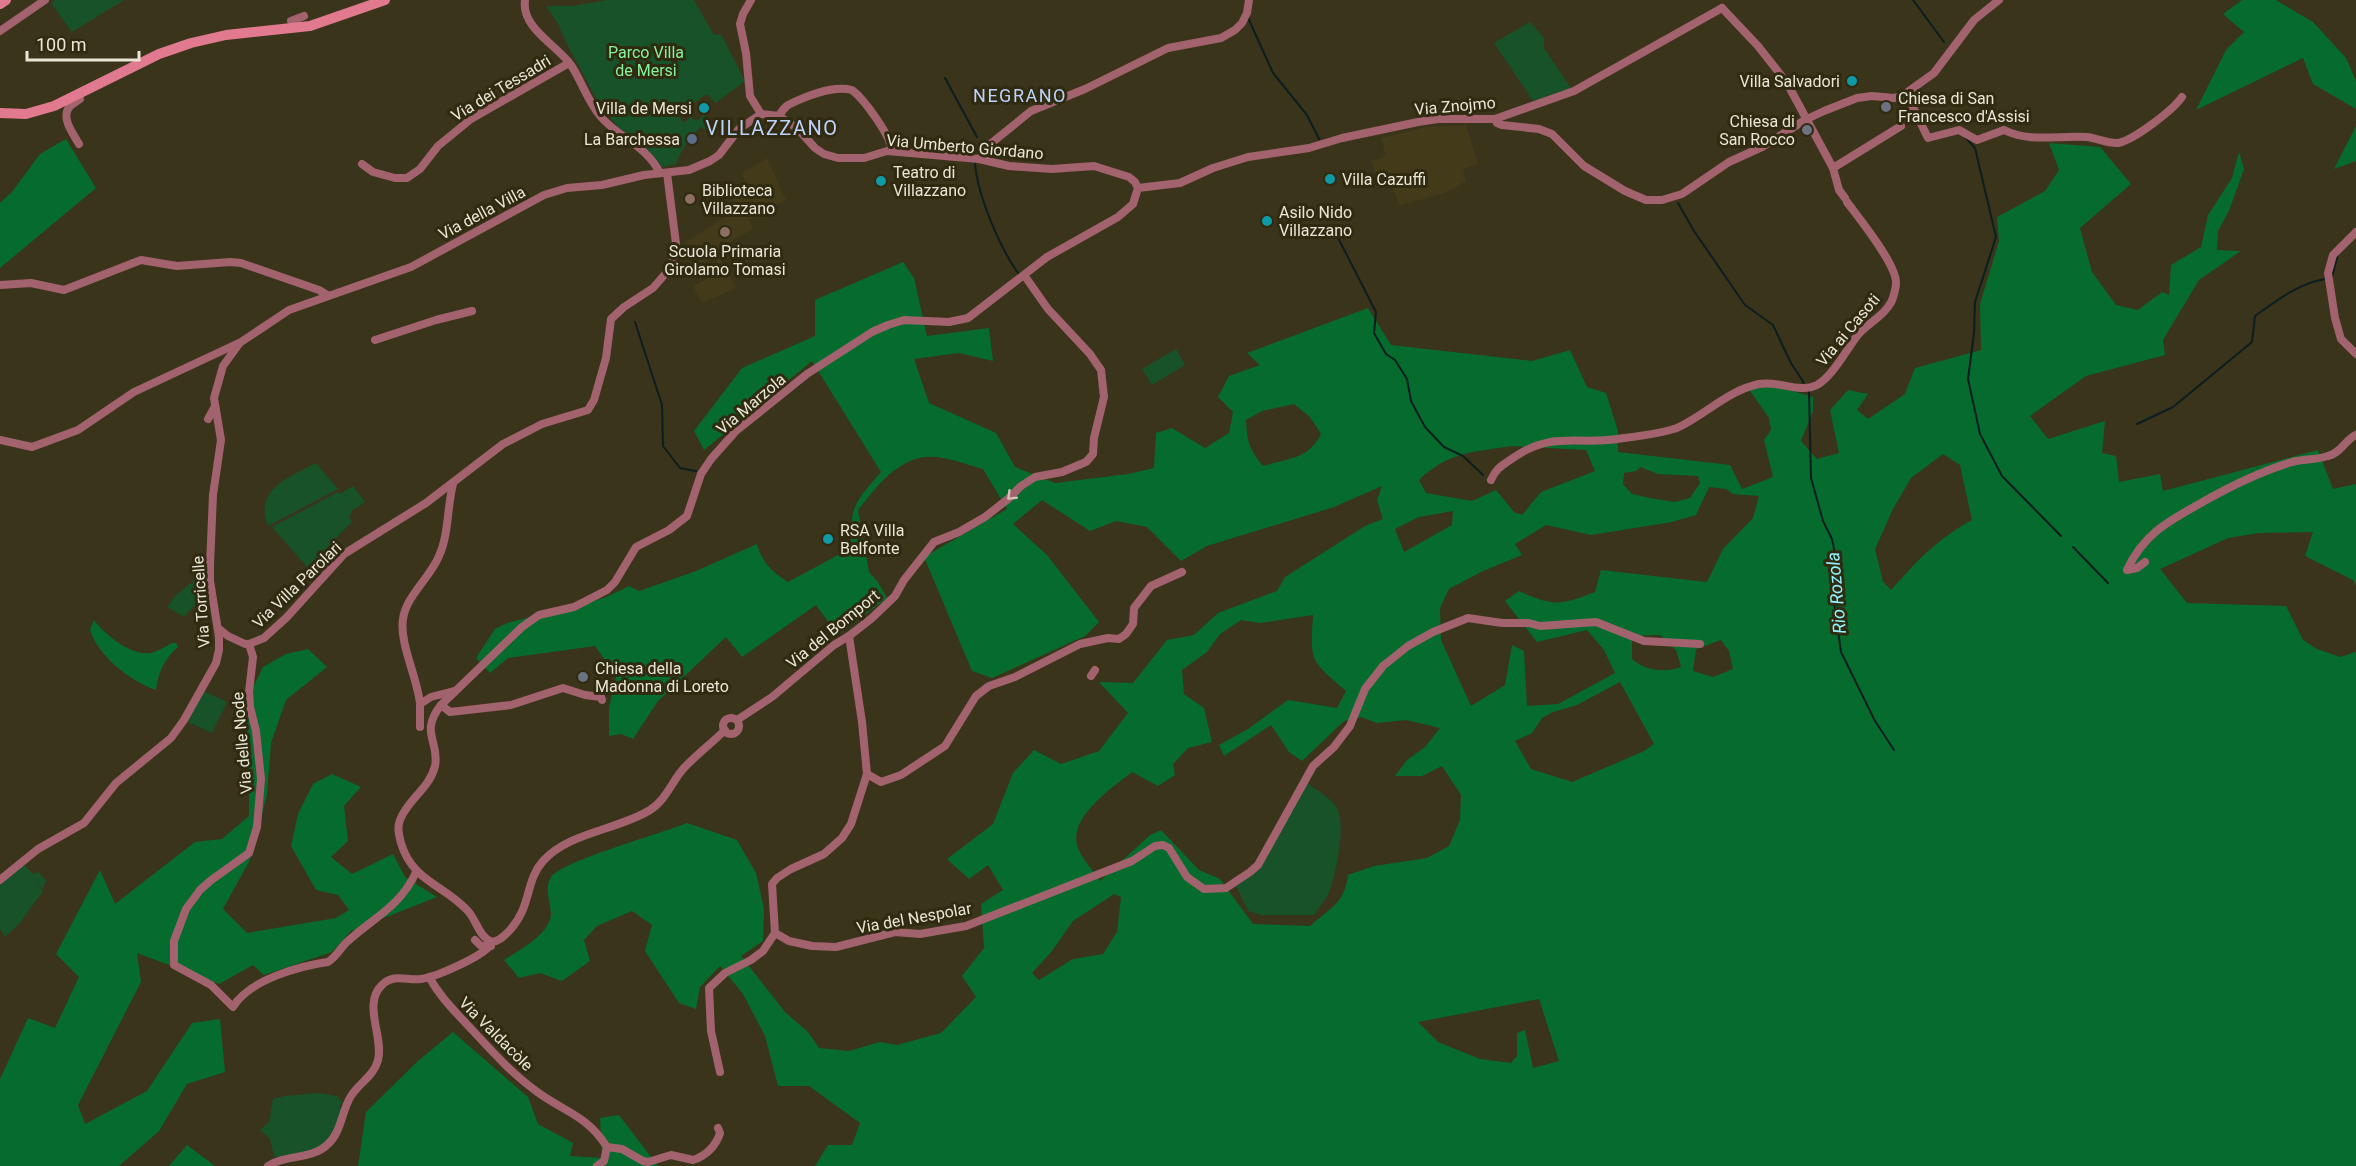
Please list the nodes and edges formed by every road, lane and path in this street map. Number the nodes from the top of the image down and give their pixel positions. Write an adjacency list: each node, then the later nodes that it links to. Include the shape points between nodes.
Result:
1 (6, 0): 8 (main road)
2 (45, 0): 12 (street)
3 (385, 0): 11 (main road, via 323,23)
4 (525, 0): 13 (street, Via dei Tessadri, via 524,9 532,24)
5 (751, 0): 18 (street, via 740,24 750,96)
6 (1249, 0): 25 (street, via 1242,23 1235,30 1221,38 1168,48 1031,111 989,145)
7 (1999, 0): 14 (street, via 1974,20 1934,73)
8 (0, 4)
9 (1723, 4): 20 (street, Via Znojmo, via 1574,91); 21 (street, Via ai Casoti, via 1787,83)
10 (304, 16): 11 (street)
11 (295, 23): 15 (main road, via 183,45)
12 (0, 31)
13 (569, 63): 26 (street, Via dei Tessadri, via 471,119 438,146 412,176 388,177); 28 (street, Via dei Tessadri, via 599,115)
14 (1906, 93): 16 (street, via 1928,138 1959,130 1977,140 2004,130 2018,137 2081,137 2110,143 2120,143 2137,133); 21 (street, via 1894,98 1857,98)
15 (78, 94): 17 (main road, via 39,111); 23 (street, via 80,99 68,107 67,113)
16 (2182, 97)
17 (0, 113)
18 (761, 114): 19 (street); 28 (street, Via della Villa, via 738,131 710,161 689,170)
19 (779, 116): 24 (street, Via Umberto Giordano, via 824,154 864,158); 24 (street, via 785,107 809,97 842,88 852,90 889,139)
20 (1495, 119): 21 (street, via 1497,123 1552,134 1584,166 1646,200 1682,194 1729,162); 29 (street, Via Znojmo, via 1418,122 1302,149 1248,157 1180,183)
21 (1805, 120): 27 (street, Via ai Casoti)
22 (1901, 126): 27 (street)
23 (79, 144)
24 (892, 151): 25 (street, Via Umberto Giordano)
25 (979, 159): 29 (street, Via Umberto Giordano, via 1009,166 1105,168 1129,177)
26 (362, 164)
27 (1833, 168): 42 (street, Via ai Casoti, via 1839,190 1883,253 1896,283 1890,304 1860,332 1828,376 1817,385 1804,388 1761,383 1734,393 1678,428 1615,440 1539,443 1495,470)
28 (664, 173): 33 (street, Via della Villa, via 544,195 411,267); 43 (street, Via Villa Parolari, via 676,244 674,260 653,288 611,319 606,358 592,404 585,412 542,424 503,444)
29 (1138, 191): 31 (street, Via Marzola, via 1133,204 1118,218 1060,248)
30 (2356, 232): 37 (street, via 2333,255 2328,273 2341,339)
31 (1024, 275): 47 (street, Via del Bomport, one-way to 47, via 1101,370 1104,398 1093,454 1086,462 1062,472 1035,477 985,517 934,542 895,596); 50 (street, Via Marzola, via 968,318 949,322 904,320 888,325 807,374 723,445 701,474 687,516 636,547 607,590 574,607 539,615)
32 (0, 285): 33 (street, via 31,283 64,290 141,260 177,266 230,262)
33 (327, 295): 36 (street, Via della Villa, via 289,310)
34 (472, 311): 35 (street)
35 (375, 340)
36 (242, 342): 38 (street, Via Torricelle, via 220,373); 41 (street, via 134,392 69,434 32,447)
37 (2356, 354)
38 (214, 408): 39 (street, Via Torricelle); 46 (street, Via Torricelle, via 221,440 213,495 210,574)
39 (208, 419)
40 (2356, 435): 44 (street, via 2339,452 2291,462 2250,477 2181,513 2152,534 2135,553 2127,570)
41 (0, 440)
42 (1491, 480)
43 (453, 484): 48 (street, Via Villa Parolari, via 344,554 287,617 264,638); 52 (street, via 440,554 403,618)
44 (2145, 562)
45 (1182, 572): 55 (street, via 1151,586 1134,608 1133,624 1119,639 1080,644 990,686 976,696 945,746 901,775 881,782)
46 (218, 628): 48 (street, Via Villa Parolari); 57 (street, Via Torricelle, via 216,663 176,734 116,783 84,823 38,849)
47 (849, 636): 55 (street); 60 (street, Via del Bomport, via 737,720 736,732 730,734 725,730 685,767 663,800 649,811 551,853 534,874 521,916)
48 (249, 644): 56 (street, Via delle Node, via 253,657 250,707 261,779 257,827 249,853 210,881 186,909 174,941 174,964 212,985 233,1007 250,990 277,975 334,958 348,940 398,900)
49 (1700, 644): 58 (street, Via del Nespolar, via 1644,641 1596,622 1540,626 1468,618 1408,646 1383,666 1365,689 1350,726 1313,766 1264,856 1250,872 1226,888 1204,890 1188,877 1163,845 1132,861 966,926 920,934 894,932 836,946 812,946)
50 (454, 691): 52 (street); 53 (street, Via Marzola)
51 (602, 700): 53 (street, via 563,688 512,705 450,712)
52 (420, 704): 54 (street)
53 (441, 705): 56 (street, Via Marzola, via 430,726 435,754 433,773 399,822 404,851)
54 (420, 727)
55 (867, 774): 58 (street, via 851,824 842,838 824,854 790,869 772,884)
56 (416, 872): 60 (street, Via Marzola, via 470,912 478,929)
57 (0, 880)
58 (775, 933): 62 (street, via 763,951 725,973 709,988 711,1031)
59 (475, 940): 60 (street, via 482,946)
60 (492, 944): 61 (street, via 480,956)
61 (429, 977): 64 (street, Via Valdacòle, via 445,1002 495,1056 537,1093 584,1120); 65 (street, via 391,979 379,988 374,1003 377,1063 350,1098 330,1142 317,1152)
62 (720, 1072)
63 (718, 1128): 64 (street, via 717,1142 693,1160 671,1155 648,1162 622,1149)
64 (607, 1147): 66 (street, via 604,1161)
65 (267, 1166)
66 (597, 1166)

